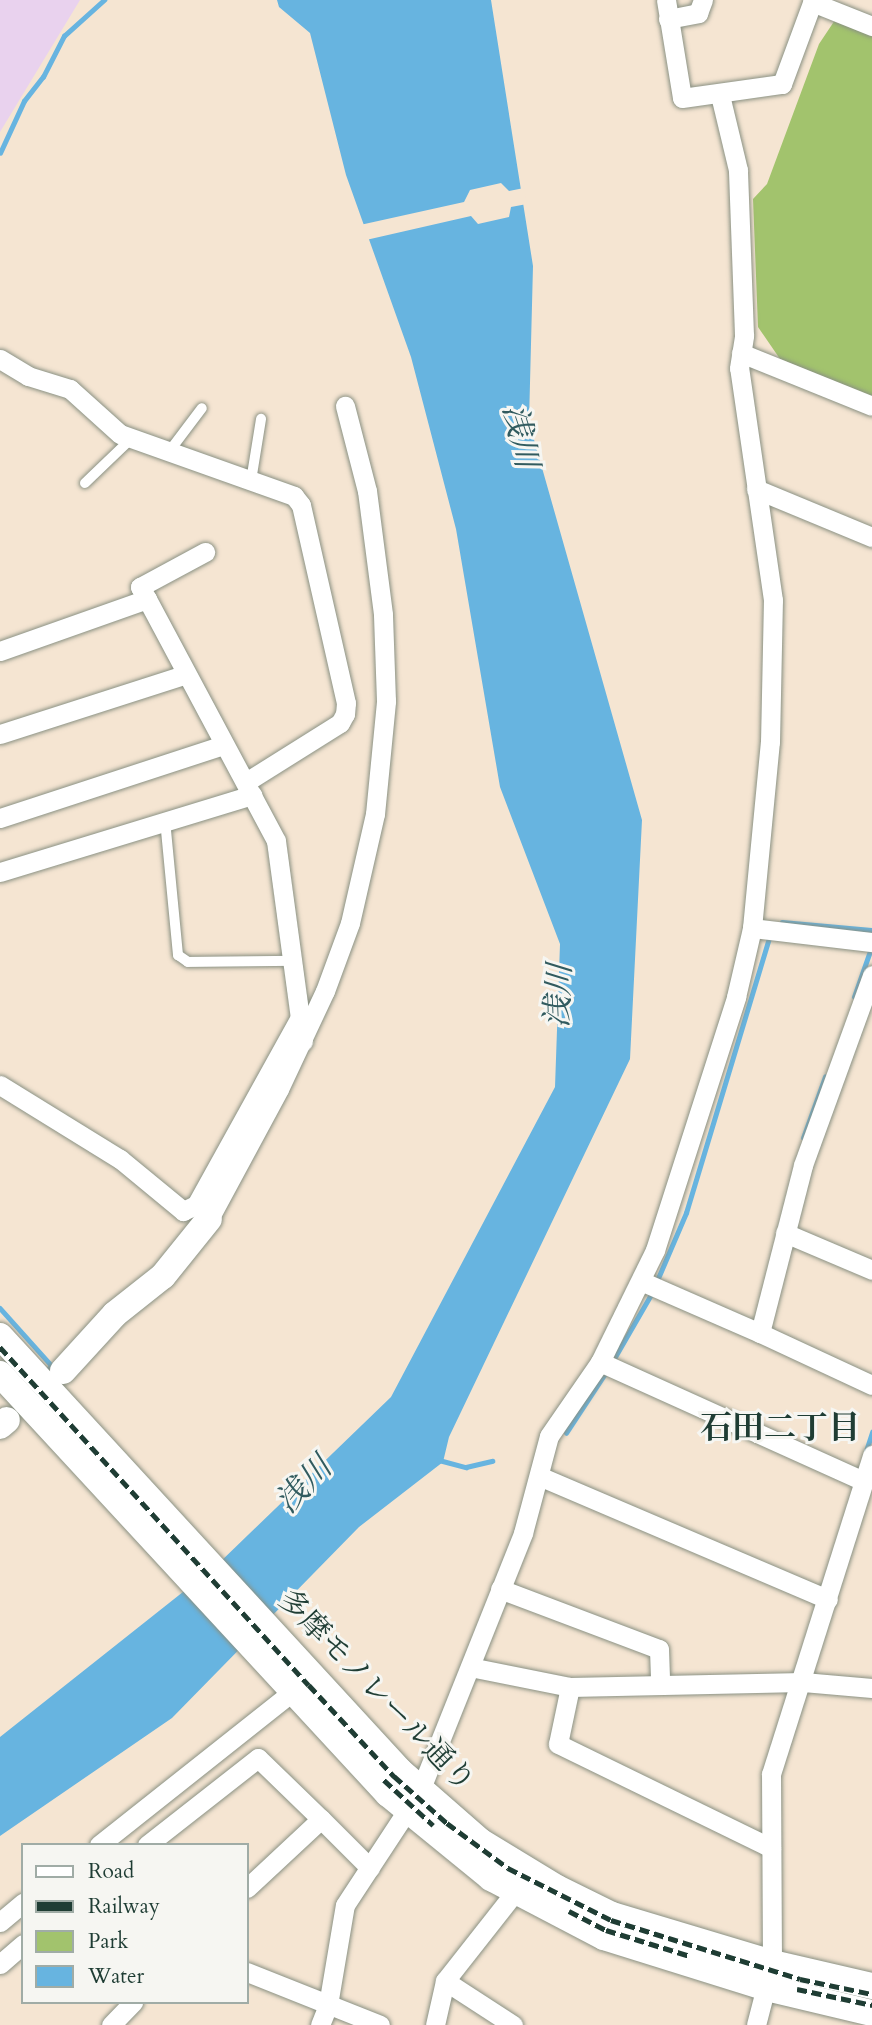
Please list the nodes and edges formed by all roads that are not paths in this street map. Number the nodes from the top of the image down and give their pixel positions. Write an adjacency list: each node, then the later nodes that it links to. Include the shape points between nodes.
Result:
1 (703, 0): 3 (street, via 698,13)
2 (813, 1): 4 (street); 5 (street, via 782,84)
3 (667, 10): 5 (street, via 682,98)
4 (872, 26)
5 (720, 95): 6 (street, via 738,170)
6 (741, 353): 9 (street); 16 (street, via 739,368)
7 (0, 359): 12 (street, via 28,376 70,389 120,434)
8 (345, 406): 34 (street, via 376,548 386,701 366,857 350,923)
9 (872, 406)
10 (202, 408): 13 (lane)
11 (261, 419): 14 (lane)
12 (132, 437): 13 (street); 15 (lane)
13 (171, 449): 14 (street)
14 (251, 481): 24 (street, via 294,496 301,505 346,703 340,723)
15 (85, 483)
16 (756, 489): 17 (street); 28 (street, via 773,600)
17 (872, 537)
18 (205, 552): 19 (street, via 140,587)
19 (147, 599): 20 (street); 21 (street)
20 (0, 650)
21 (184, 675): 22 (street); 23 (street)
22 (0, 734)
23 (223, 745): 24 (street); 25 (street)
24 (249, 789): 26 (street); 30 (street, via 276,841)
25 (0, 818)
26 (165, 820): 27 (street); 30 (lane, via 178,955 188,962)
27 (0, 872)
28 (763, 931): 29 (street); 39 (street, via 704,1101)
29 (872, 942)
30 (292, 961): 32 (street)
31 (872, 975): 33 (street)
32 (300, 1017): 34 (street); 35 (street, via 196,1205 183,1211 120,1159)
33 (864, 1020): 37 (street, via 803,1165)
34 (304, 1042): 36 (street)
35 (0, 1085)
36 (209, 1219): 43 (main road, via 163,1276 115,1314)
37 (785, 1233): 38 (street); 40 (street)
38 (870, 1263)
39 (650, 1285): 40 (street); 42 (street)
40 (760, 1333): 45 (street)
41 (0, 1336): 44 (main road, 多摩モノレール通り)
42 (607, 1366): 47 (street, via 549,1436); 48 (street)
43 (63, 1371)
44 (6, 1373): 52 (main road, 多摩モノレール通り, via 63,1425)
45 (872, 1385)
46 (872, 1455): 48 (street)
47 (539, 1476): 49 (street, via 523,1533); 50 (street)
48 (864, 1481): 50 (street)
49 (500, 1588): 51 (street); 54 (street, via 659,1649)
50 (828, 1599): 53 (street)
51 (470, 1667): 55 (street); 57 (street)
52 (299, 1681): 57 (main road, 多摩モノレール通り); 59 (street)
53 (803, 1682): 54 (street); 56 (street); 61 (street, via 771,1774)
54 (660, 1685): 55 (street)
55 (570, 1687): 61 (street, via 558,1744)
56 (872, 1688)
57 (414, 1802): 62 (street); 64 (main road, 多摩モノレール通り); 70 (main road, 多摩モノレール通り, via 568,1893)
58 (321, 1819): 60 (street, via 258,1758); 62 (street); 63 (street)
59 (101, 1843)
60 (150, 1843)
61 (771, 1848): 70 (street)
62 (370, 1868): 74 (street, via 345,1905)
63 (248, 1887)
64 (515, 1892): 70 (main road, 多摩モノレール通り, via 604,1937); 71 (street)
65 (21, 1905): 66 (street)
66 (0, 1922)
67 (21, 1946): 68 (street)
68 (0, 1964)
69 (248, 1972): 74 (street)
70 (769, 1975): 72 (main road, 多摩モノレール通り); 75 (main road, 多摩モノレール通り); 81 (street)
71 (445, 1981): 79 (street); 80 (street)
72 (872, 1986)
73 (131, 2004): 76 (street)
74 (328, 2005): 77 (street); 78 (street)
75 (872, 2013)
76 (111, 2025)
77 (320, 2025)
78 (380, 2025)
79 (435, 2025)
80 (513, 2025)
81 (756, 2025)

